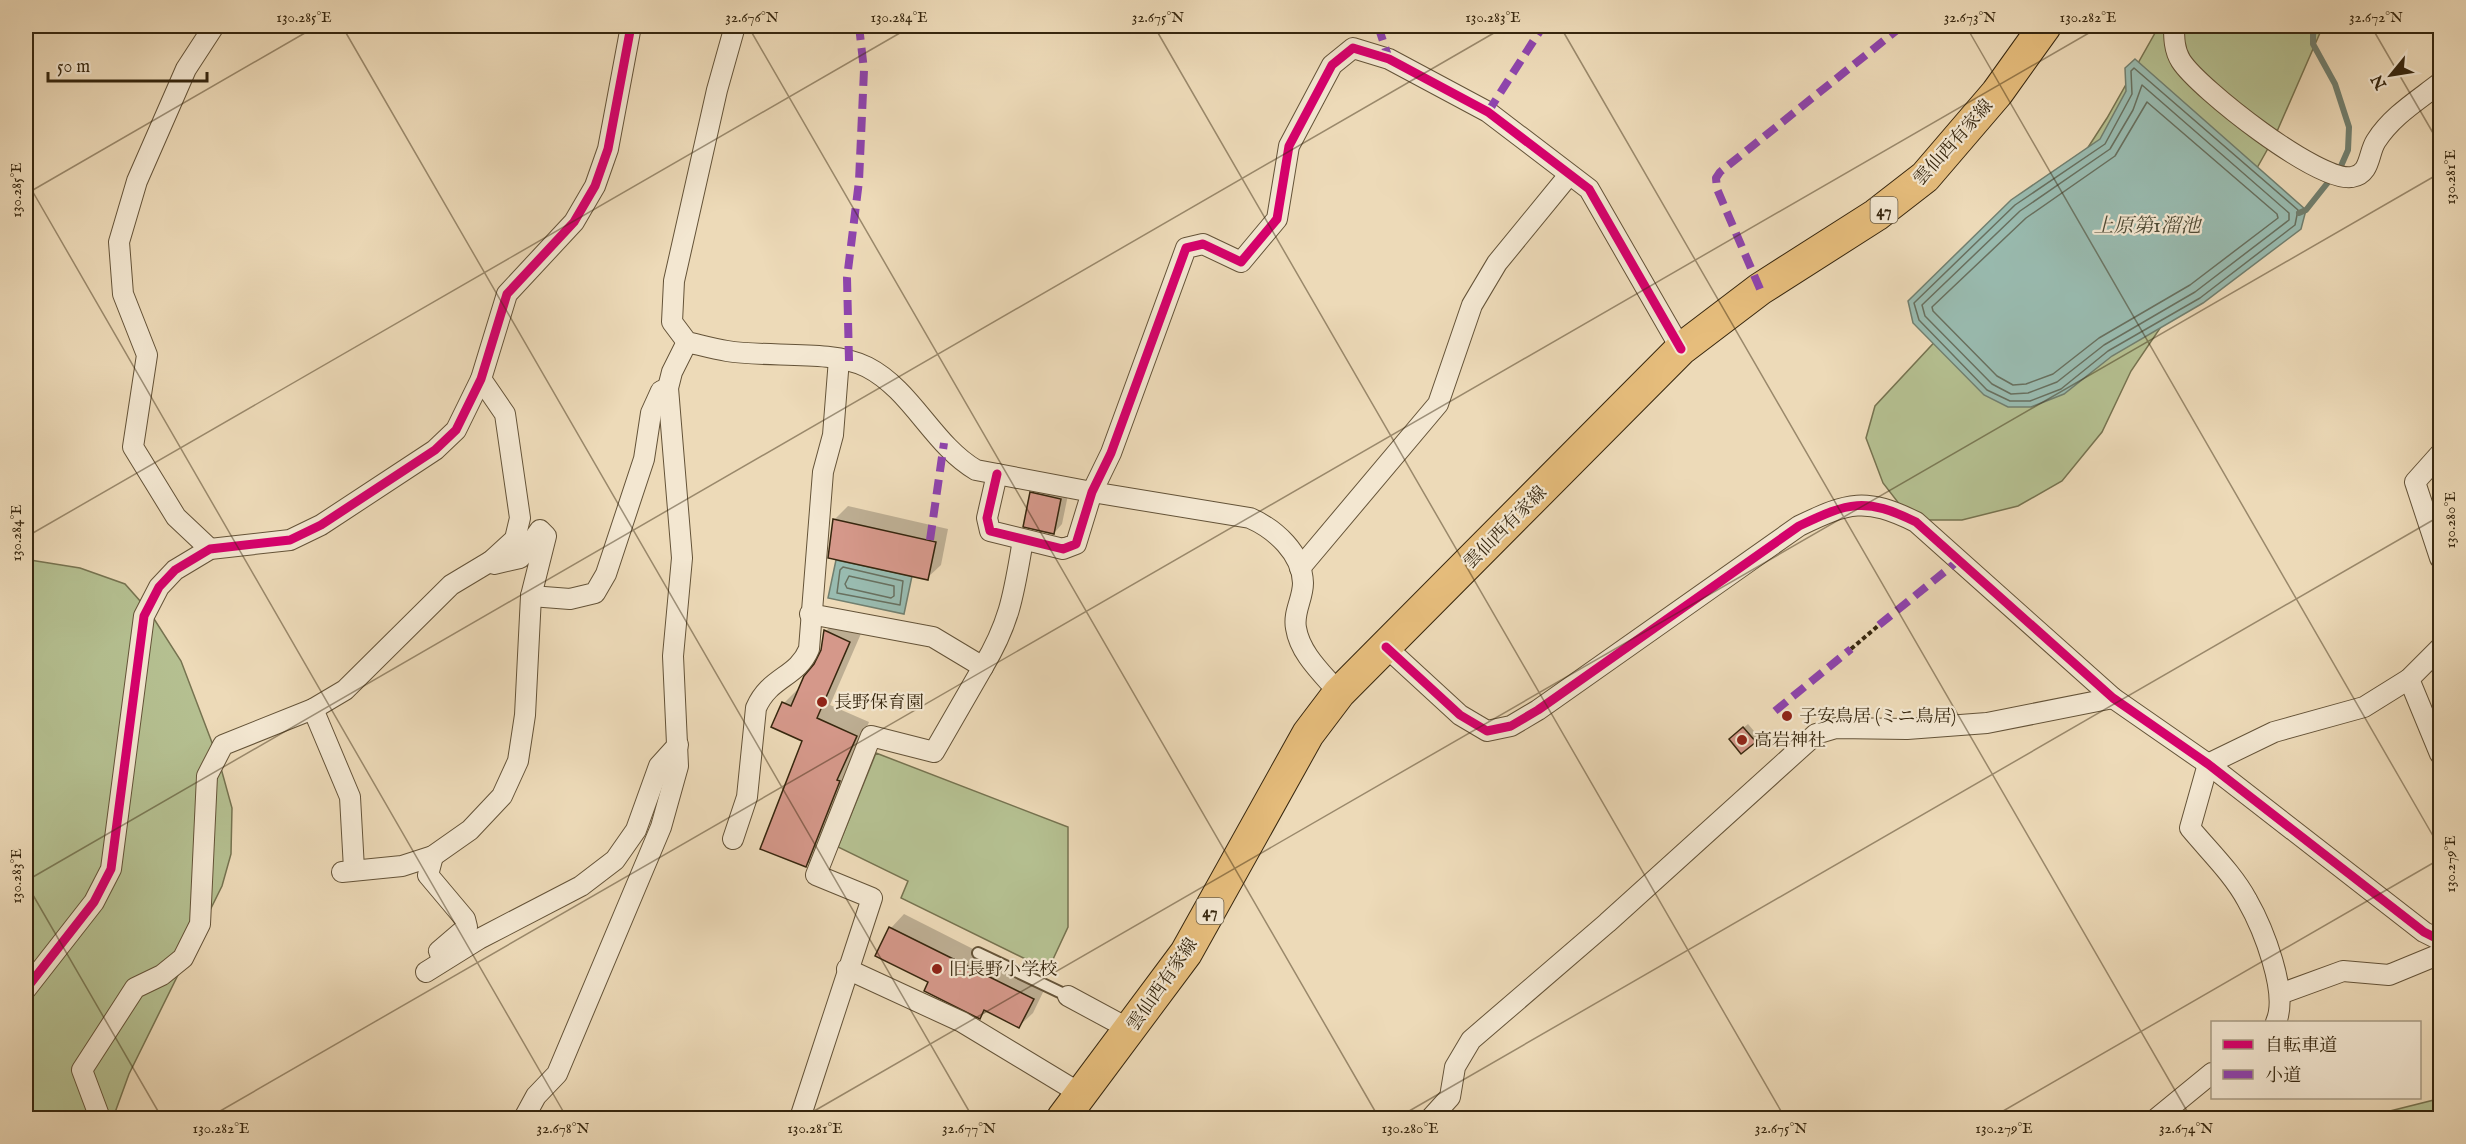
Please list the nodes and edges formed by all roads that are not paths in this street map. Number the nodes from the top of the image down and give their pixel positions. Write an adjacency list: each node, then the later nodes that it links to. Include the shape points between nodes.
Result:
1 (214, 26): 17 (street, via 186,69 142,171 119,242 123,294 147,355 133,447 176,517)
2 (631, 26): 11 (street, via 608,149 595,186 574,222 507,294)
3 (735, 26): 8 (street, via 674,281 672,322)
4 (2045, 26): 9 (main road, 雲仙西有家線 / 47, via 1997,93 1925,177 1876,215 1760,289)
5 (2174, 26): 6 (street, via 2180,59 2192,75 2278,146 2351,178 2367,167 2375,143 2392,120)
6 (2440, 83)
7 (1569, 175): 9 (street, via 1588,189); 15 (street, via 1488,112 1389,59 1353,48 1332,65 1289,146 1277,219 1241,262 1203,244 1186,249 1111,453); 20 (street, via 1497,263 1472,305 1438,404)
8 (687, 342): 10 (street, via 728,352); 12 (street)
9 (1681, 349): 23 (main road, 雲仙西有家線 / 47)
10 (839, 358): 14 (street, via 867,366 890,383 959,460 976,470); 22 (street, via 833,435 823,471)
11 (481, 379): 17 (street, via 456,430 435,450 321,525 290,540); 19 (street, via 505,414 520,518 516,539)
12 (668, 388): 21 (street, via 661,391 651,413 644,459 606,574 595,593 570,599); 30 (street, via 682,558 673,656)
13 (2440, 454): 18 (street, via 2415,482)
14 (997, 474): 15 (street); 16 (street, via 987,525 995,534)
15 (1092, 492): 16 (street, via 1076,544 1063,549); 20 (street, via 1250,518 1271,527)
16 (1023, 540): 25 (street, via 1011,609 1000,639)
17 (210, 549): 39 (street, via 175,570 159,587 144,616 111,869 94,903)
18 (2440, 558)
19 (491, 561): 21 (street, via 494,564 520,558 540,530 546,536); 29 (street, via 451,585 345,690)
20 (1300, 568): 27 (street, via 1303,584 1295,616 1296,630 1306,654)
21 (531, 596): 34 (street, via 525,715 518,761 502,796 470,830)
22 (810, 614): 25 (street, via 933,637); 33 (street, via 809,649 803,663 771,685 756,708 747,797)
23 (1386, 647): 27 (main road, 雲仙西有家線 / 47); 28 (street, via 1460,715 1487,731 1511,726 1799,526 1835,509 1862,504 1888,508 1916,522)
24 (2440, 648): 26 (street)
25 (983, 667): 38 (street, via 934,752 871,736 816,875 872,898)
26 (2409, 679): 31 (street); 32 (street, via 2364,706 2274,732)
27 (1340, 693): 43 (main road, 雲仙西有家線 / 47, via 1308,734 1186,953)
28 (2113, 698): 32 (street); 49 (street, via 1987,723 1907,729 1836,728 1816,734 1471,1040 1455,1067 1450,1097)
29 (313, 709): 34 (street, via 350,797 348,871 402,866); 46 (street, via 223,745 212,766 207,776 200,924 183,958 162,975 135,988 82,1070)
30 (678, 745): 34 (street, via 659,766 636,830 615,860 581,886 434,967 439,951 467,927 465,919 428,875); 47 (street, via 678,766 661,828 602,972 557,1074 536,1096)
31 (2440, 754)
32 (2208, 765): 35 (street, via 2424,932); 40 (street, via 2190,828 2247,900 2268,948)
33 (733, 839)
34 (433, 856)
35 (2440, 940)
36 (978, 953): 41 (lane)
37 (2440, 954): 40 (street, via 2389,975 2343,970)
38 (847, 969): 45 (street, via 962,1022); 48 (street)
39 (26, 989)
40 (2280, 994): 42 (street)
41 (1068, 996): 43 (street)
42 (2277, 1021)
43 (1131, 1029): 45 (main road, 雲仙西有家線 / 47)
44 (2211, 1074): 50 (street)
45 (1072, 1106)
46 (100, 1119)
47 (524, 1119)
48 (800, 1119)
49 (1431, 1119)
50 (2157, 1119)

